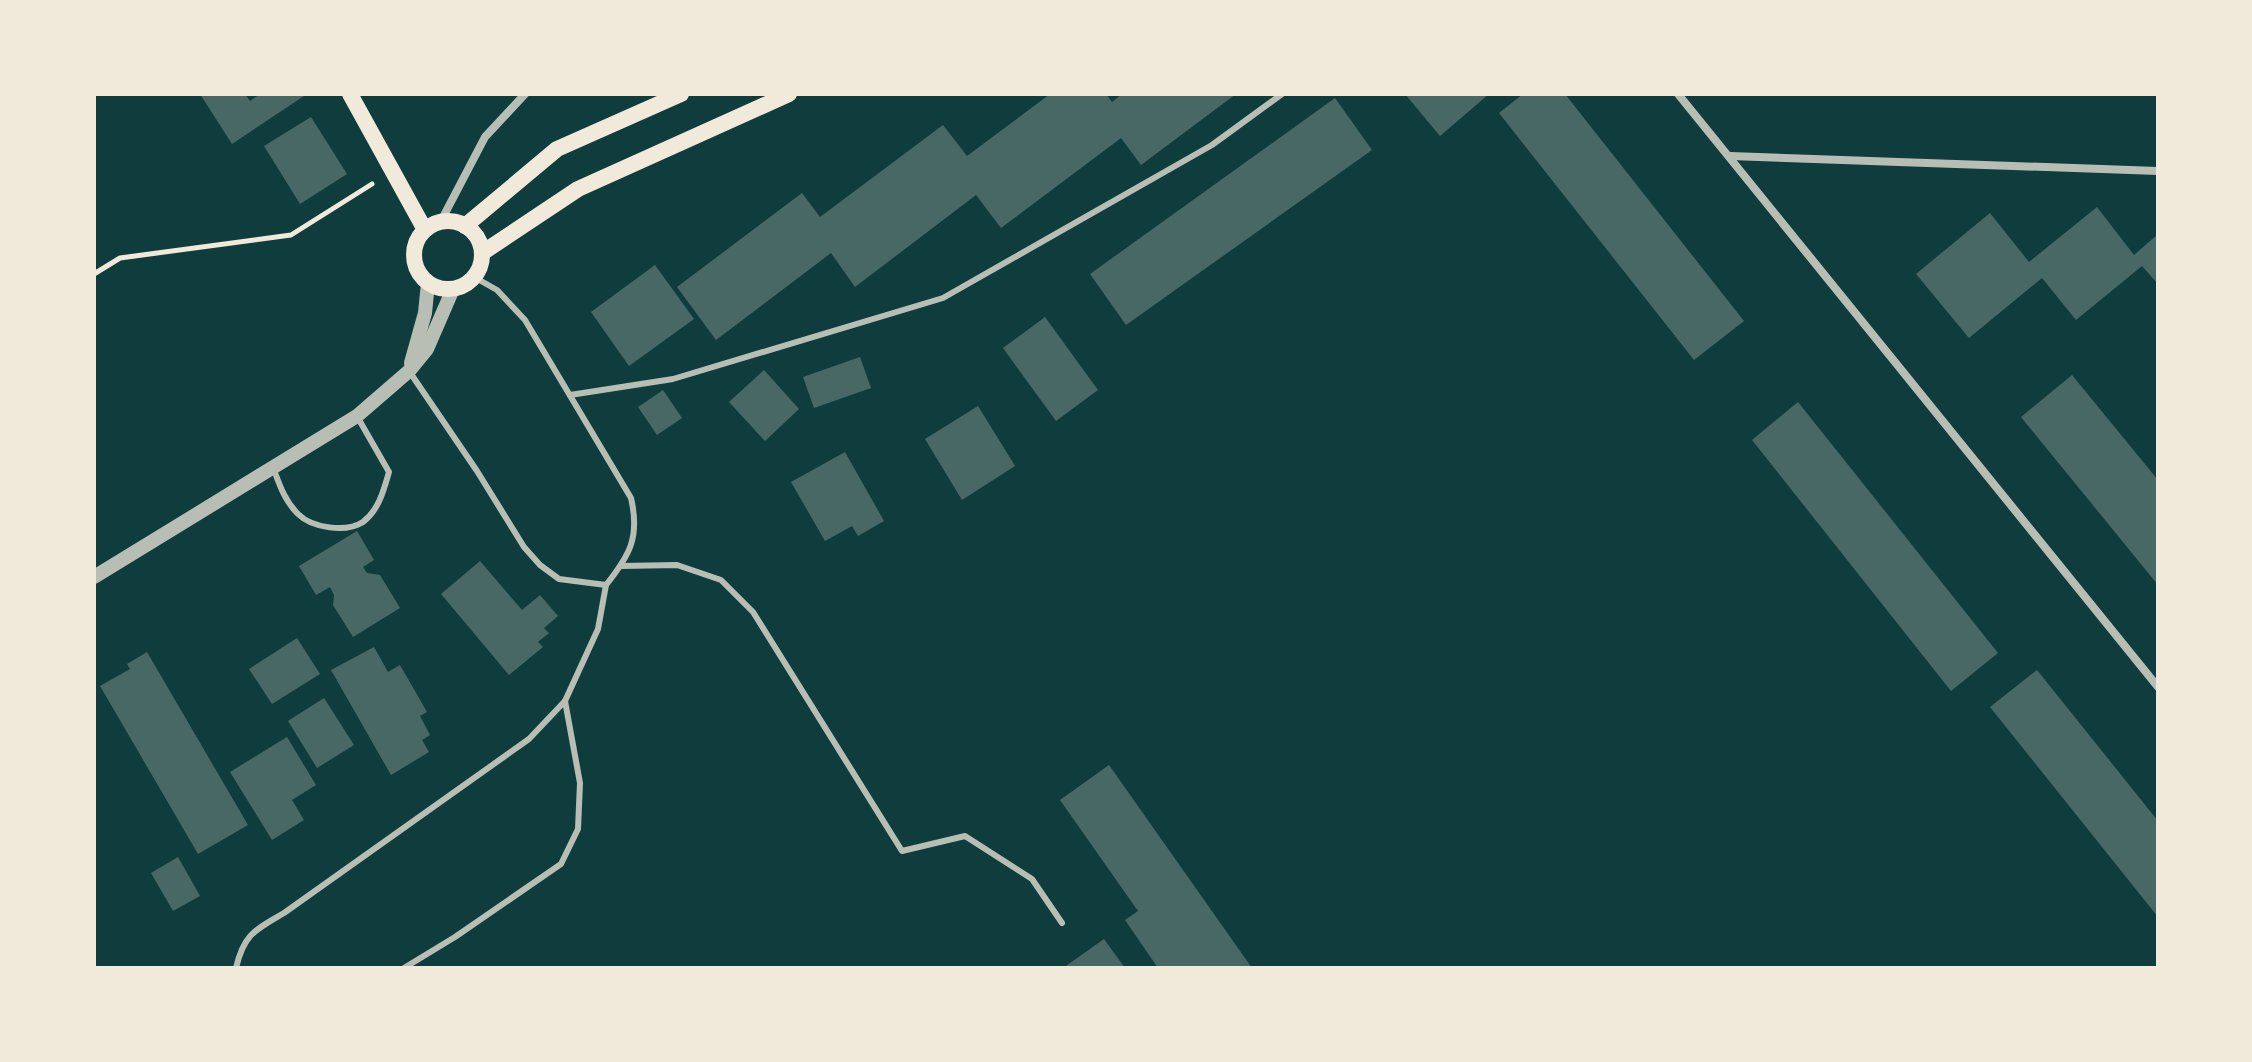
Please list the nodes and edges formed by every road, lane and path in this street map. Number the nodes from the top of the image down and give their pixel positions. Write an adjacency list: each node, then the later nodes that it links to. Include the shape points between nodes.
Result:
1 (350, 94): 8 (main road)
2 (525, 94): 10 (street, via 485,137)
3 (681, 94): 11 (main road, via 557,149)
4 (789, 94): 13 (main road, via 578,189)
5 (1282, 94): 19 (lane, via 1212,145 943,298 673,379)
6 (1678, 94): 7 (street)
7 (1730, 156): 9 (street); 25 (street)
8 (392, 171): 12 (main road); 14 (path, via 291,235 120,258)
9 (2158, 171)
10 (441, 221): 11 (main road); 12 (main road)
11 (465, 226): 13 (main road, via 480,242)
12 (425, 230): 16 (main road, via 414,257)
13 (482, 253): 15 (main road)
14 (94, 274)
15 (474, 277): 17 (main road); 19 (lane, via 497,290 525,320)
16 (428, 283): 17 (main road); 18 (street)
17 (453, 289): 18 (street, via 427,349)
18 (409, 371): 20 (street); 24 (lane, via 540,565 559,579)
19 (570, 395): 22 (lane, via 631,498 636,520)
20 (357, 416): 21 (street); 21 (lane, via 389,472 382,499 363,522 330,529 300,517 284,496)
21 (273, 466): 23 (street)
22 (621, 566): 24 (lane); 27 (lane, via 677,565 721,580 753,612 902,851 965,836 1032,879)
23 (94, 577)
24 (606, 585): 26 (lane, via 598,629)
25 (2158, 687)
26 (565, 701): 28 (lane, via 529,739 259,927 242,945); 29 (lane, via 580,783 578,829 561,864)
27 (1062, 923)
28 (236, 968)
29 (404, 968)

